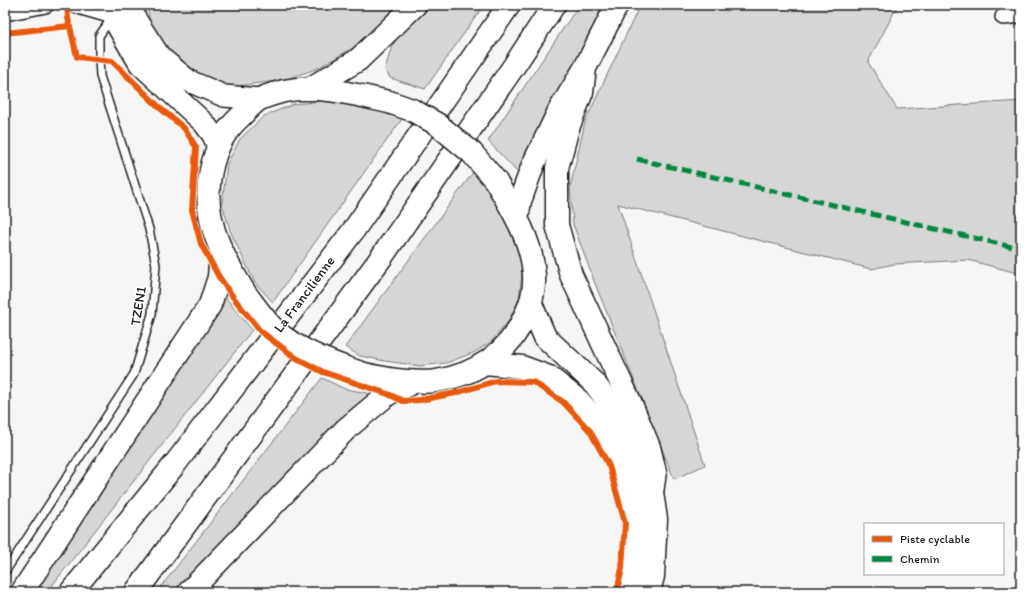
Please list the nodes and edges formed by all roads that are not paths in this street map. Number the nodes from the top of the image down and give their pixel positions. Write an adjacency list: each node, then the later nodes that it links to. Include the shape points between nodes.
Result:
1 (46, 5): 9 (street)
2 (75, 5): 8 (street)
3 (130, 5): 14 (main road, via 136,20 160,57 189,80 224,96)
4 (415, 5): 13 (main road, via 358,60)
5 (509, 5): 24 (main road, La Francilienne, via 353,231 175,464)
6 (554, 5): 25 (main road, via 383,255)
7 (617, 5): 12 (main road)
8 (112, 9): 15 (main road, via 118,27 140,64 204,123); 22 (lane, TZEN1, via 100,36 100,76 149,229 156,265 152,314 134,374)
9 (5, 13)
10 (1021, 15): 11 (street)
11 (1003, 17)
12 (584, 68): 16 (main road, via 559,111 533,165 520,201); 21 (main road, via 582,92 568,128 557,168 557,225 572,275 649,447 655,472)
13 (308, 89): 14 (main road, via 284,91); 16 (main road, bridge, via 341,92 389,102 412,110 437,124 472,153 495,180)
14 (259, 99): 15 (main road, via 229,127)
15 (218, 147): 17 (main road, via 209,179 209,207)
16 (517, 219): 18 (main road, via 530,248 534,276)
17 (221, 250): 20 (main road, bridge, via 245,293 262,315 278,332 298,346 330,363 358,372); 23 (main road, via 219,277 210,305)
18 (531, 304): 19 (main road, via 516,334); 21 (main road, via 545,337 595,384 617,414 636,450)
19 (486, 363): 20 (main road, via 456,377 435,382); 27 (main road, via 522,367 549,377 578,400 602,428 620,463 633,497 638,521 635,572)
20 (414, 382): 26 (main road, via 388,394 346,429)
21 (652, 493): 28 (main road, via 656,518 653,576)
22 (5, 572)
23 (22, 592)
24 (71, 592)
25 (136, 592)
26 (189, 592)
27 (630, 592)
28 (649, 592)

